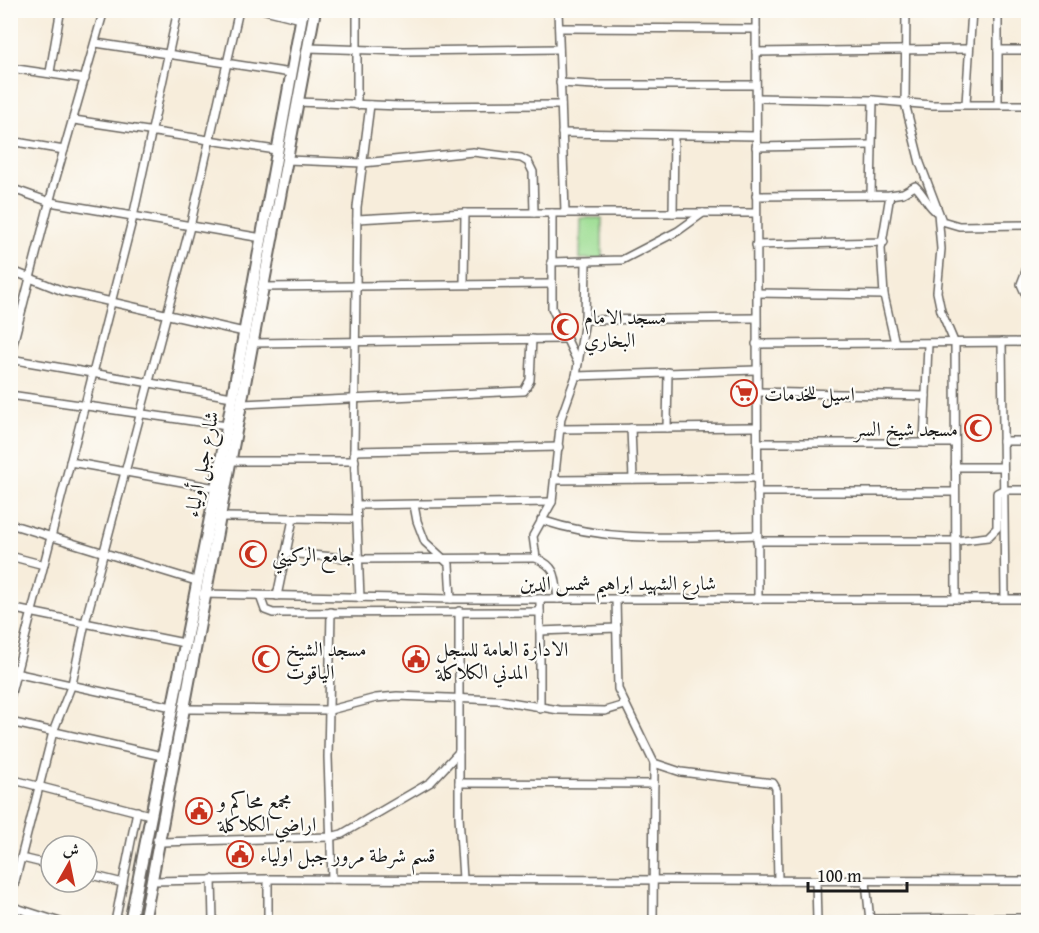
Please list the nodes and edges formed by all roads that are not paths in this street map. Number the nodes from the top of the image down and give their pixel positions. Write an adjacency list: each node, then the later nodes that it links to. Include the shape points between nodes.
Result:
1 (57, 10): 28 (street, via 60,14)
2 (104, 10): 16 (street)
3 (178, 10): 25 (street)
4 (239, 10): 26 (street)
5 (265, 10): 13 (street)
6 (315, 10): 17 (main road, شارع جبل أولياء)
7 (357, 10): 20 (street)
8 (558, 10): 14 (street)
9 (756, 10): 15 (street)
10 (906, 10): 21 (street)
11 (972, 10): 19 (street)
12 (998, 10): 22 (street)
13 (302, 15): 29 (main road, شارع جبل أولياء)
14 (559, 28): 15 (street); 18 (street)
15 (756, 29): 24 (street)
16 (96, 43): 25 (street); 30 (street)
17 (308, 48): 20 (street); 35 (main road, شارع جبل أولياء)
18 (559, 49): 20 (street); 31 (street)
19 (967, 49): 21 (street); 37 (street)
20 (358, 50): 39 (street)
21 (906, 50): 24 (street); 36 (street)
22 (998, 50): 23 (street); 38 (street)
23 (1029, 50)
24 (756, 52): 32 (street)
25 (167, 53): 26 (street); 44 (street)
26 (226, 62): 29 (street); 48 (street)
27 (10, 68): 28 (street)
28 (50, 72): 30 (street)
29 (291, 73): 53 (main road, شارع جبل أولياء)
30 (86, 79): 43 (street)
31 (560, 83): 32 (street); 41 (street)
32 (756, 85): 33 (street)
33 (756, 98): 34 (street); 47 (street)
34 (873, 100): 36 (street); 50 (street)
35 (297, 102): 39 (street); 54 (main road, شارع جبل أولياء)
36 (905, 103): 37 (street); 68 (street)
37 (966, 104): 38 (street)
38 (998, 104): 42 (street)
39 (357, 105): 40 (street)
40 (370, 105): 41 (street); 55 (street)
41 (561, 105): 45 (street)
42 (1029, 105)
43 (74, 120): 44 (street); 52 (street)
44 (152, 130): 48 (street); 69 (street)
45 (562, 132): 46 (street); 61 (street)
46 (674, 136): 47 (street); 65 (street)
47 (756, 136): 51 (street)
48 (211, 140): 53 (street); 72 (street)
49 (10, 141): 52 (street)
50 (870, 145): 51 (street); 57 (street)
51 (756, 147): 59 (street)
52 (64, 150): 60 (street)
53 (276, 150): 73 (main road, شارع جبل أولياء)
54 (287, 160): 55 (street); 83 (main road, شارع جبل أولياء)
55 (363, 163): 63 (street, via 473,152 521,158 533,171); 70 (street)
56 (10, 188): 60 (street)
57 (871, 195): 58 (street); 59 (street)
58 (890, 195): 68 (street, via 903,194 915,186); 74 (street)
59 (756, 196): 67 (street)
60 (50, 202): 69 (street); 80 (street)
61 (565, 212): 64 (street); 65 (street)
62 (465, 213): 63 (street); 70 (street); 81 (street)
63 (534, 213): 64 (street)
64 (552, 213): 77 (street)
65 (673, 213): 66 (street)
66 (703, 213): 67 (street); 78 (street, via 633,256)
67 (756, 213): 75 (street)
68 (938, 213): 71 (street, via 953,225); 103 (street, via 941,249 937,292)
69 (133, 217): 72 (street); 88 (street)
70 (357, 219): 84 (street)
71 (1029, 225)
72 (190, 226): 73 (street); 89 (street)
73 (262, 238): 92 (main road, شارع جبل أولياء)
74 (884, 242): 75 (street); 86 (street)
75 (756, 245): 85 (street)
76 (1029, 247): 87 (street, via 1020,284)
77 (551, 262): 78 (street); 82 (street)
78 (585, 262): 91 (street)
79 (10, 270): 80 (street)
80 (30, 279): 88 (street); 93 (street)
81 (464, 284): 82 (street); 84 (street)
82 (550, 284): 95 (street, via 552,308)
83 (264, 287): 84 (street); 100 (main road, شارع جبل أولياء)
84 (356, 288): 98 (street)
85 (757, 293): 86 (street); 90 (street)
86 (884, 295): 99 (street)
87 (1029, 300)
88 (111, 303): 89 (street); 107 (street)
89 (166, 316): 92 (street); 110 (street)
90 (756, 318): 91 (street); 101 (street)
91 (585, 320): 105 (street)
92 (244, 332): 114 (main road, شارع جبل أولياء)
93 (13, 335): 104 (street)
94 (532, 339): 95 (street); 98 (street); 115 (street, via 530,380 524,391)
95 (564, 339): 105 (street)
96 (1002, 342): 97 (street); 103 (street); 124 (street)
97 (1029, 342)
98 (354, 343): 100 (street); 115 (street)
99 (896, 343): 101 (street); 102 (street)
100 (254, 344): 116 (main road, شارع جبل أولياء)
101 (756, 344): 106 (street)
102 (928, 344): 103 (street); 113 (street)
103 (955, 344): 128 (street)
104 (10, 357): 107 (street)
105 (578, 363): 109 (street)
106 (756, 370): 108 (street); 111 (street)
107 (93, 372): 110 (street); 117 (street)
108 (668, 372): 109 (street); 122 (street)
109 (576, 376): 123 (street)
110 (148, 382): 114 (street); 118 (street)
111 (756, 392): 113 (street); 120 (street)
112 (10, 395): 117 (street)
113 (926, 396): 127 (street)
114 (232, 397): 119 (main road, شارع جبل أولياء)
115 (355, 398): 116 (street); 130 (street)
116 (243, 404): 133 (main road, شارع جبل أولياء)
117 (85, 406): 118 (street); 132 (street)
118 (140, 416): 119 (street); 136 (street)
119 (227, 426): 140 (main road, شارع جبل أولياء)
120 (756, 426): 122 (street); 126 (street)
121 (631, 428): 122 (street); 123 (street); 138 (street)
122 (667, 428)
123 (560, 429): 129 (street)
124 (1003, 441): 125 (street); 134 (street)
125 (1029, 441)
126 (757, 443): 127 (street); 137 (street)
127 (924, 443): 128 (street)
128 (956, 443): 135 (street)
129 (559, 447): 130 (street); 139 (street)
130 (354, 451): 131 (street)
131 (355, 461): 133 (street); 146 (street)
132 (70, 462): 136 (street); 153 (street)
133 (232, 462): 148 (main road, شارع جبل أولياء)
134 (1003, 466): 135 (street); 141 (street)
135 (955, 467): 144 (street)
136 (125, 471): 140 (street); 156 (street)
137 (757, 478): 138 (street); 143 (street)
138 (633, 479): 139 (street)
139 (556, 480): 145 (street)
140 (216, 488): 163 (main road, شارع جبل أولياء)
141 (1003, 490): 142 (street); 155 (street, via 997,493 993,535); 171 (street)
142 (1029, 490)
143 (757, 492): 144 (street); 154 (street)
144 (954, 492): 155 (street)
145 (552, 502): 147 (street); 151 (street)
146 (356, 505): 147 (street); 150 (street)
147 (414, 505): 161 (street, via 425,542)
148 (222, 517): 149 (street); 165 (main road, شارع جبل أولياء)
149 (293, 519): 150 (street); 157 (street)
150 (357, 519): 160 (street)
151 (541, 520): 154 (street, via 587,534 613,537); 159 (street, via 533,536)
152 (10, 524): 153 (street)
153 (51, 537): 156 (street); 162 (street)
154 (757, 538): 155 (street); 170 (street)
155 (955, 541): 168 (street)
156 (104, 553): 163 (street); 184 (street)
157 (286, 554): 160 (street); 167 (street)
158 (10, 556): 162 (street)
159 (536, 558): 161 (street); 175 (street, via 554,571)
160 (358, 559): 161 (street); 169 (street)
161 (446, 560): 173 (street)
162 (45, 565): 183 (street)
163 (196, 580): 164 (main road, شارع جبل أولياء)
164 (194, 594): 165 (street, شارع الشهيد ابراهيم شمس الدين); 187 (main road, شارع جبل أولياء)
165 (207, 595): 166 (street, شارع الشهيد ابراهيم شمس الدين); 194 (main road, شارع جبل أولياء)
166 (260, 596): 167 (street, شارع الشهيد ابراهيم شمس الدين); 180 (street, via 268,612)
167 (277, 596): 169 (street, شارع الشهيد ابراهيم شمس الدين)
168 (956, 597): 170 (street, شارع الشهيد ابراهيم شمس الدين); 171 (street, شارع الشهيد ابراهيم شمس الدين)
169 (360, 598): 172 (street, شارع الشهيد ابراهيم شمس الدين)
170 (758, 598): 176 (street, شارع الشهيد ابراهيم شمس الدين)
171 (1005, 598): 177 (street, شارع الشهيد ابراهيم شمس الدين)
172 (429, 599): 173 (street, شارع الشهيد ابراهيم شمس الدين); 181 (street)
173 (451, 599): 174 (street, شارع الشهيد ابراهيم شمس الدين)
174 (540, 599): 175 (street, شارع الشهيد ابراهيم شمس الدين); 182 (street)
175 (558, 599): 176 (street, شارع الشهيد ابراهيم شمس الدين)
176 (616, 599): 185 (street)
177 (1029, 599)
178 (10, 608): 183 (street)
179 (459, 611): 181 (street); 182 (street); 191 (street)
180 (331, 612): 181 (street); 196 (street)
181 (428, 612)
182 (540, 612): 186 (street)
183 (33, 613): 184 (street); 188 (street)
184 (85, 623): 187 (street); 189 (street)
185 (617, 628): 186 (street); 192 (street, via 618,689)
186 (540, 631): 195 (street)
187 (184, 643): 193 (main road, شارع جبل أولياء)
188 (14, 672): 189 (street); 190 (street)
189 (72, 684): 193 (street); 198 (street)
190 (10, 697)
191 (460, 699): 195 (street, via 505,701); 196 (street, via 386,696); 199 (street)
192 (625, 705): 195 (street, via 605,711); 201 (street)
193 (172, 707): 200 (main road, شارع جبل أولياء)
194 (186, 709): 196 (street); 210 (main road, شارع جبل أولياء)
195 (540, 709)
196 (330, 710): 209 (street)
197 (10, 722): 198 (street)
198 (53, 732): 200 (street); 205 (street)
199 (459, 752): 203 (street); 209 (street, via 424,787)
200 (162, 756): 207 (main road, شارع جبل أولياء)
201 (654, 763): 204 (street); 221 (street, via 681,772 773,783)
202 (10, 779): 205 (street)
203 (459, 783): 204 (street); 219 (street)
204 (654, 784): 220 (street)
205 (41, 786): 206 (street); 212 (street)
206 (137, 811): 207 (street); 211 (street)
207 (150, 815): 208 (main road, شارع جبل أولياء)
208 (147, 834): 210 (street); 213 (main road, شارع جبل أولياء)
209 (330, 837): 210 (street); 218 (street)
210 (162, 842): 222 (main road, شارع جبل أولياء)
211 (128, 857): 213 (street); 226 (street)
212 (22, 858): 214 (street); 227 (street)
213 (142, 860): 233 (main road, شارع جبل أولياء)
214 (39, 862)
215 (99, 877): 226 (street)
216 (212, 879): 217 (street); 222 (street); 235 (street)
217 (268, 879): 218 (street); 236 (street)
218 (332, 879): 219 (street)
219 (463, 879): 220 (street)
220 (654, 880): 221 (street); 237 (street)
221 (778, 880): 223 (street)
222 (153, 881): 234 (main road, شارع جبل أولياء)
223 (816, 881): 225 (street); 238 (street)
224 (1029, 881): 225 (street)
225 (866, 882): 230 (street)
226 (123, 883): 232 (street)
227 (10, 901)
228 (10, 906): 231 (street)
229 (1029, 918): 230 (street)
230 (870, 921)
231 (60, 922)
232 (115, 922)
233 (130, 922)
234 (144, 922)
235 (213, 922)
236 (268, 922)
237 (653, 922)
238 (817, 922)

